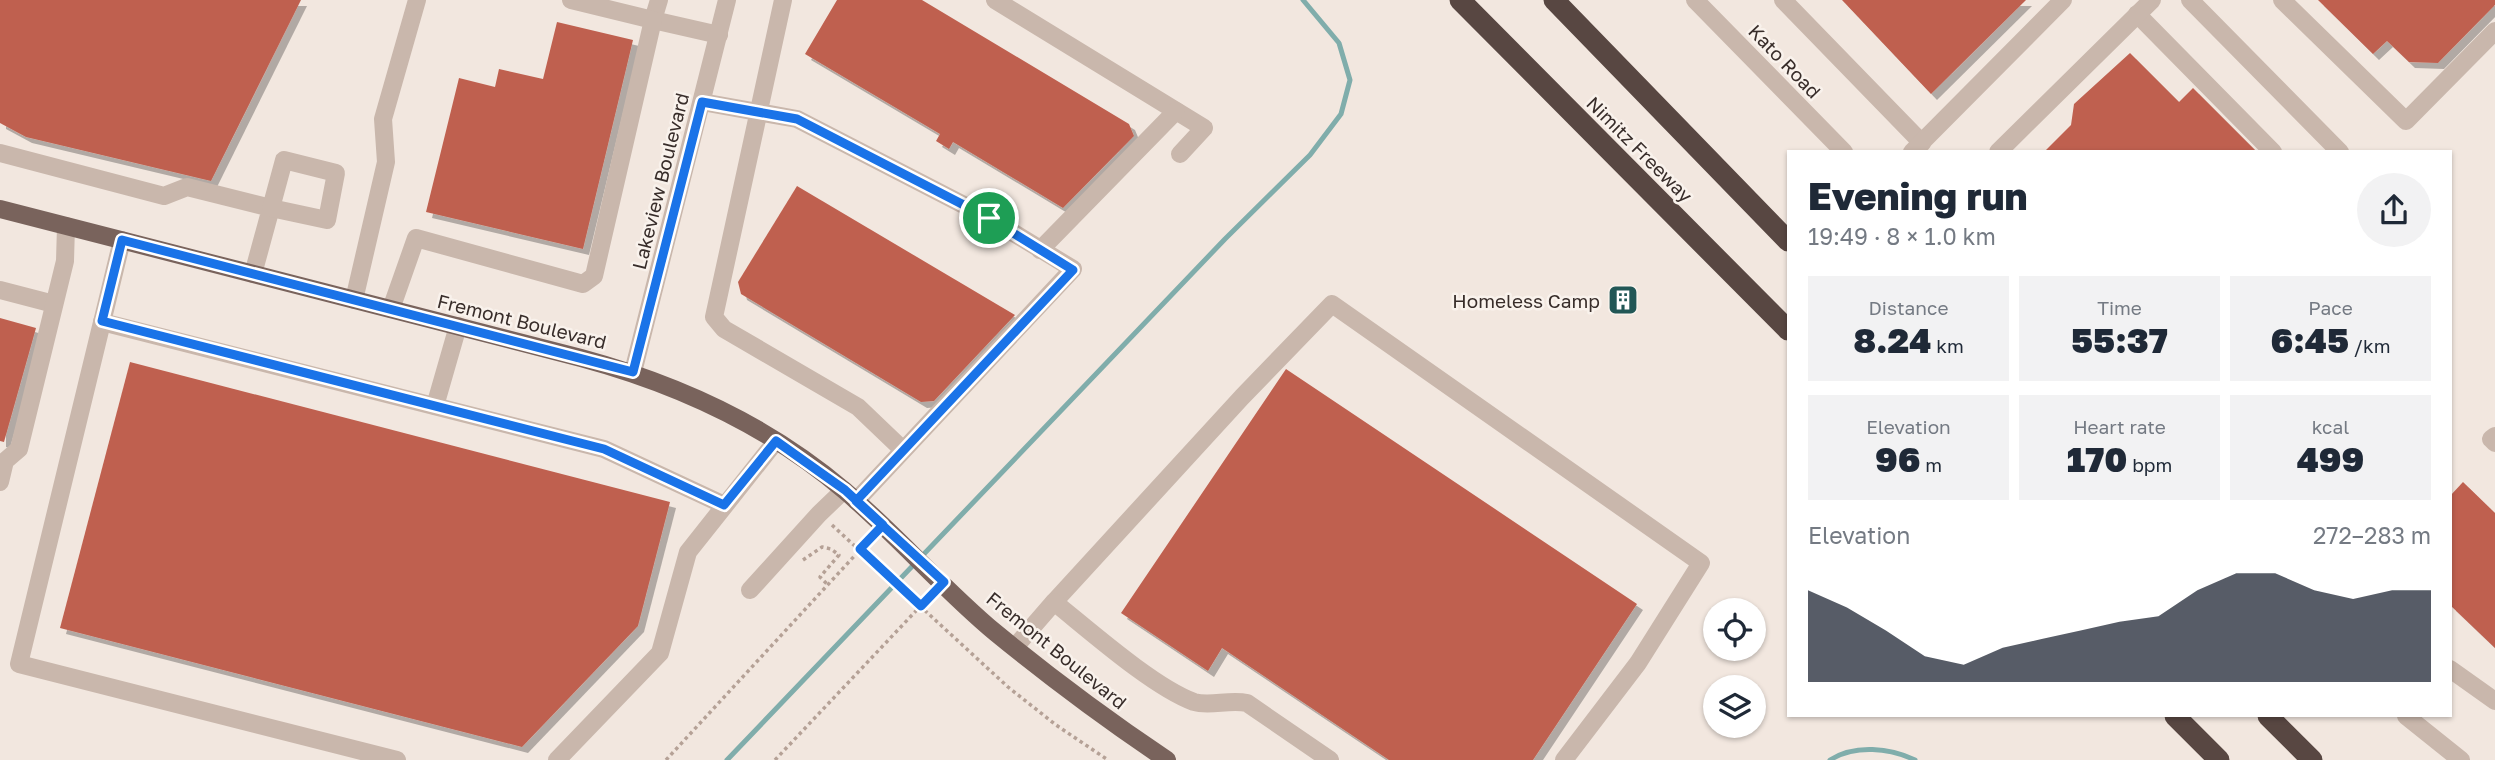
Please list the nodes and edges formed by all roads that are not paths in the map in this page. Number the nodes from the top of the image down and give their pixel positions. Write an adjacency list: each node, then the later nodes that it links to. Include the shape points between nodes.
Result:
1 (417, 0): 36 (street, via 383,119 386,162)
2 (571, 0): 16 (street)
3 (659, 0): 16 (street)
4 (727, 0): 18 (street, Lakeview Boulevard)
5 (783, 0): 21 (street)
6 (995, 0): 20 (street)
7 (1460, 0): 41 (highway, Nimitz Freeway)
8 (1554, 0): 32 (highway)
9 (1695, 0): 23 (street, Kato Road)
10 (1783, 0): 22 (street)
11 (2063, 0): 22 (street)
12 (2152, 0): 15 (street)
13 (2190, 0): 26 (street)
14 (2282, 0): 17 (street, via 2406,121)
15 (2137, 14): 24 (street); 25 (street)
16 (653, 20): 18 (street); 38 (street, via 594,276 583,285 416,238)
17 (2495, 31)
18 (719, 35): 19 (street, Lakeview Boulevard)
19 (702, 102): 21 (street); 42 (street, Lakeview Boulevard)
20 (1176, 111): 28 (street, via 1204,128); 33 (street)
21 (760, 112): 33 (street, via 797,119 989,218); 47 (street, via 714,317 724,328 858,407)
22 (1917, 147)
23 (1842, 150)
24 (2000, 150)
25 (2271, 150)
26 (2338, 150)
27 (0, 153): 34 (street, via 164,196 187,187 271,208)
28 (1180, 154)
29 (0, 209): 30 (main road, Fremont Boulevard)
30 (66, 226): 31 (main road, Fremont Boulevard); 37 (street, via 65,261)
31 (122, 240): 34 (main road, Fremont Boulevard); 39 (street)
32 (1787, 240)
33 (1040, 250): 47 (street, via 1073,270)
34 (253, 274): 36 (main road, Fremont Boulevard)
35 (0, 290): 37 (street)
36 (354, 300): 38 (main road, Fremont Boulevard)
37 (54, 304): 48 (street, via 19,449)
38 (391, 309): 40 (main road, Fremont Boulevard)
39 (102, 321): 43 (street); 60 (street, via 19,664)
40 (458, 326): 42 (main road, Fremont Boulevard); 43 (street)
41 (1787, 329)
42 (633, 372): 45 (main road, Fremont Boulevard, via 708,403)
43 (435, 406): 51 (street, via 604,449)
44 (2495, 436): 46 (street, via 2491,439)
45 (776, 441): 50 (main road, Fremont Boulevard); 51 (street)
46 (2495, 443)
47 (903, 450): 50 (street)
48 (6, 452): 49 (street)
49 (0, 482)
50 (850, 496): 52 (street, via 819,514); 54 (main road, Fremont Boulevard)
51 (724, 505): 61 (street, via 688,552 660,653)
52 (750, 590)
53 (1054, 601): 54 (street); 63 (street, via 1131,663 1183,696 1206,704 1247,703); 64 (street, via 1332,304 1701,563 1638,663)
54 (1015, 647): 62 (main road, Fremont Boulevard)
55 (2452, 669): 56 (street)
56 (2495, 701)
57 (2176, 717): 65 (highway)
58 (2269, 717): 66 (highway)
59 (2407, 717): 67 (street)
60 (397, 760)
61 (557, 760)
62 (1167, 760)
63 (1330, 760)
64 (1563, 760)
65 (2219, 760)
66 (2312, 760)
67 (2461, 760)

